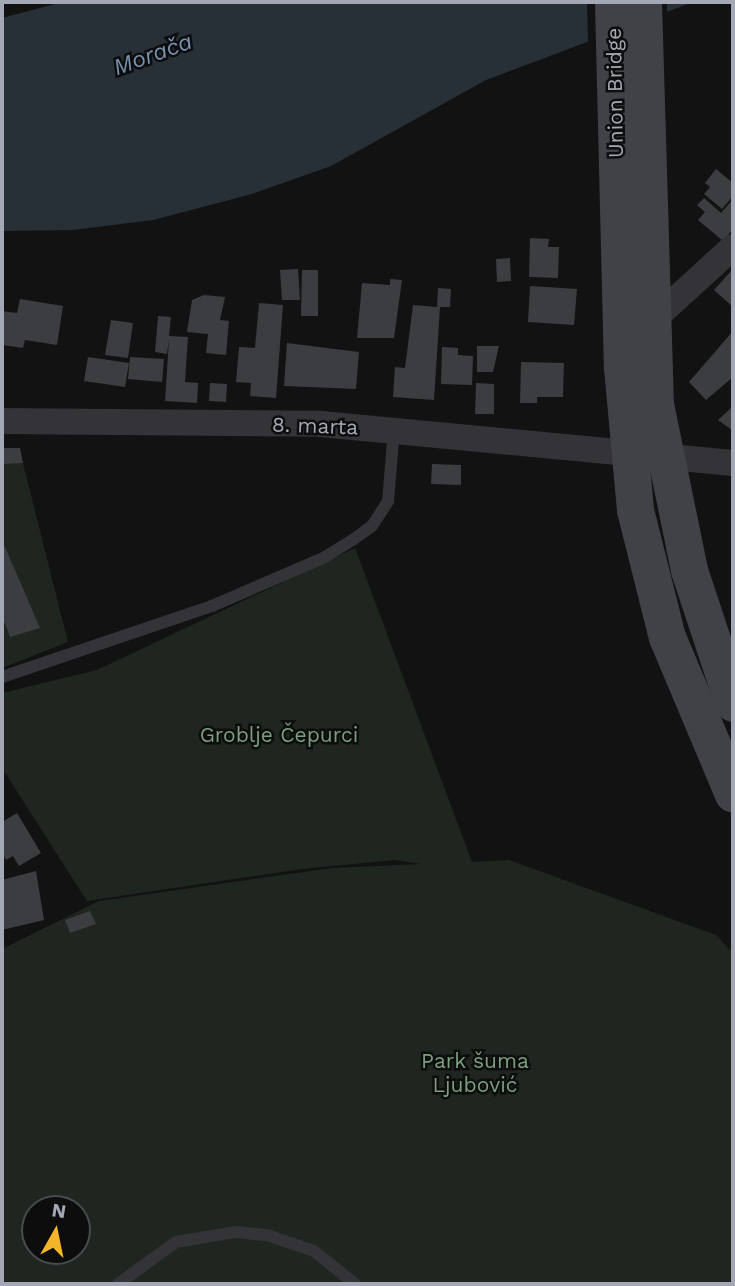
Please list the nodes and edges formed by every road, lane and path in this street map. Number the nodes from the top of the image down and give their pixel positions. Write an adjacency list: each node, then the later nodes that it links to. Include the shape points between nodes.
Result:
1 (613, 2): 3 (main road, Union Bridge)
2 (643, 2): 3 (main road, Union Bridge)
3 (632, 184): 5 (main road); 8 (main road)
4 (733, 247): 5 (street)
5 (653, 320): 8 (main road)
6 (2, 421): 7 (street, 8. marta)
7 (394, 429): 8 (street, 8. marta); 10 (lane, via 388,501 372,526 354,539 325,557 212,606)
8 (645, 455): 9 (street, 8. marta); 11 (main road); 12 (main road, via 635,510 667,637)
9 (733, 463)
10 (2, 677)
11 (733, 703)
12 (733, 794)
13 (118, 1284): 14 (lane, via 176,1242 236,1232 267,1235 314,1251)
14 (355, 1284)

